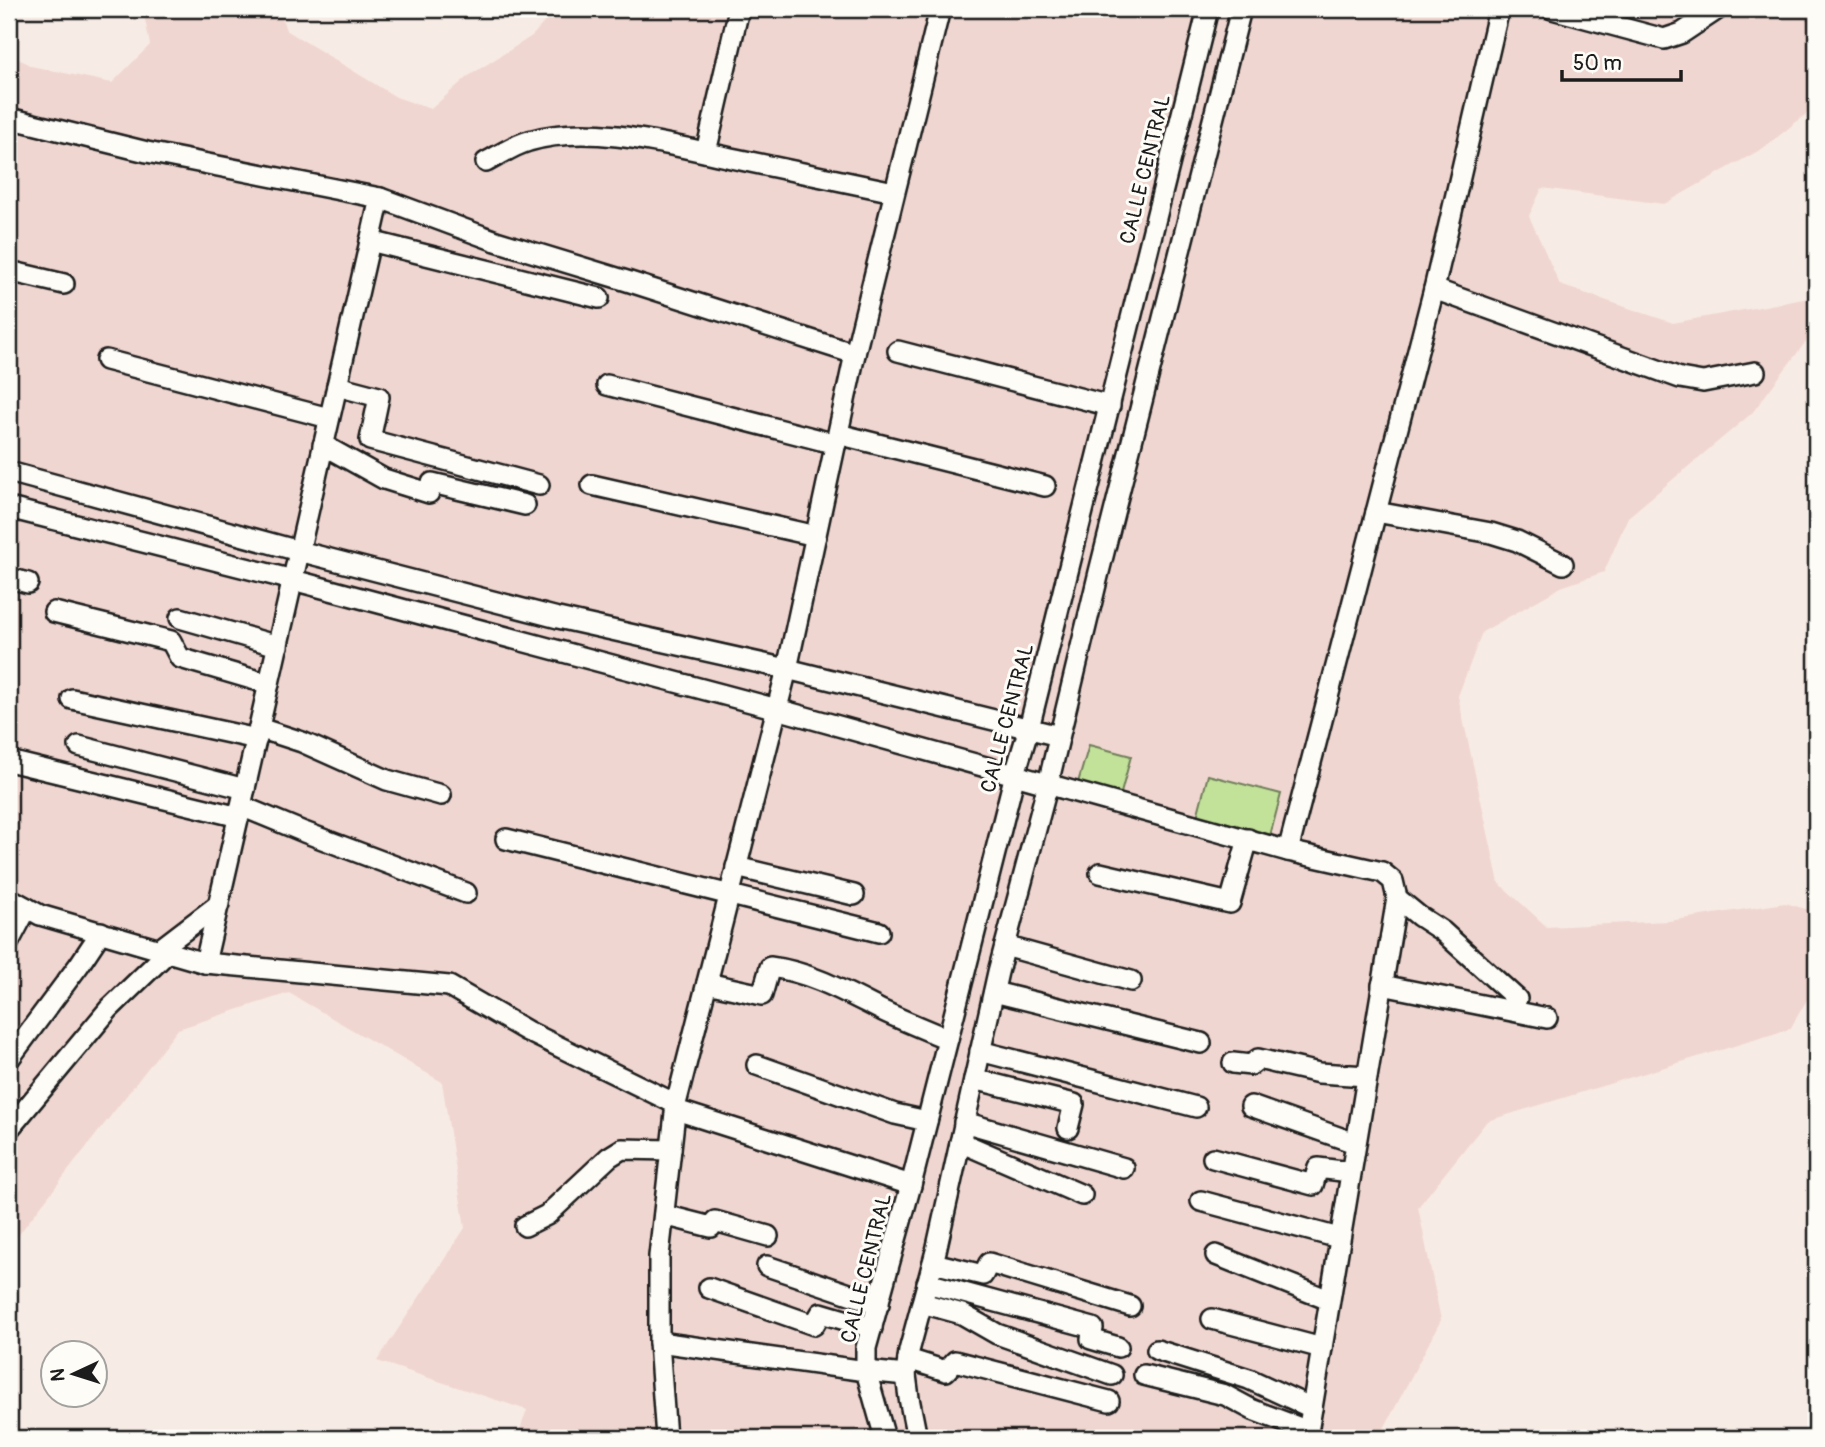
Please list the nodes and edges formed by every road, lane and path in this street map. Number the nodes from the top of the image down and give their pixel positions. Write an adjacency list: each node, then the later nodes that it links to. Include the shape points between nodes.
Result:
1 (739, 9): 9 (street)
2 (940, 9): 11 (street)
3 (1208, 9): 24 (street, CALLE CENTRAL)
4 (1241, 9): 50 (street)
5 (1499, 9): 16 (street)
6 (1552, 9): 7 (street, via 1664,40)
7 (1718, 9)
8 (9, 118): 12 (street, via 147,152)
9 (706, 152): 10 (street, via 593,133 529,141); 11 (street)
10 (486, 162)
11 (894, 192): 19 (street)
12 (380, 198): 13 (street); 19 (street, via 496,241)
13 (370, 241): 17 (street); 23 (street)
14 (9, 271): 15 (street)
15 (64, 284)
16 (1434, 289): 21 (street, via 1680,378 1703,382); 34 (street)
17 (599, 298)
18 (898, 351): 24 (street)
19 (855, 354): 26 (street)
20 (106, 360): 25 (street)
21 (1755, 372)
22 (607, 385): 26 (street)
23 (337, 386): 25 (street); 29 (street, via 379,397 370,440)
24 (1110, 406): 48 (street, CALLE CENTRAL)
25 (329, 418): 27 (street)
26 (837, 439): 31 (street); 35 (street)
27 (323, 445): 32 (street, via 384,479 429,493 432,483); 36 (street)
28 (9, 472): 36 (street)
29 (539, 485)
30 (592, 485): 35 (street)
31 (1045, 486)
32 (525, 505)
33 (9, 508): 39 (street)
34 (1376, 512): 37 (street, via 1492,533); 59 (street)
35 (816, 536): 44 (street)
36 (299, 551): 39 (street); 44 (street, via 558,618)
37 (1563, 564)
38 (9, 578): 40 (street)
39 (293, 580): 43 (street); 47 (street)
40 (28, 583)
41 (54, 612): 45 (street, via 170,641 180,658)
42 (180, 618): 43 (street)
43 (278, 646): 45 (street)
44 (787, 669): 47 (street); 48 (street)
45 (269, 684): 49 (street)
46 (72, 699): 49 (street)
47 (777, 709): 53 (street); 60 (street)
48 (1029, 728): 50 (street); 53 (street, CALLE CENTRAL)
49 (258, 733): 55 (street, via 302,742 387,780); 56 (street)
50 (1059, 736): 54 (street)
51 (79, 746): 56 (street)
52 (9, 761): 56 (street)
53 (1016, 774): 54 (street); 75 (street, CALLE CENTRAL)
54 (1048, 784): 58 (street); 72 (street)
55 (441, 795)
56 (242, 804): 62 (street); 67 (street)
57 (506, 839): 63 (street)
58 (1248, 839): 59 (street); 61 (street, via 1230,903)
59 (1288, 851): 66 (street, via 1381,872 1393,881)
60 (736, 867): 63 (street); 64 (street)
61 (1100, 873)
62 (466, 893)
63 (730, 895): 70 (street); 78 (street)
64 (854, 895)
65 (9, 898): 68 (street)
66 (1397, 898): 79 (street); 80 (street, via 1442,931)
67 (219, 904): 73 (street); 74 (street)
68 (27, 908): 69 (street); 71 (street)
69 (101, 932): 73 (street); 85 (street)
70 (879, 932)
71 (9, 942)
72 (1005, 946): 76 (street); 77 (street)
73 (164, 951): 74 (street); 95 (street)
74 (205, 963): 91 (street, via 449,986)
75 (968, 965): 77 (street); 82 (street, CALLE CENTRAL)
76 (1131, 981)
77 (996, 982): 83 (street); 84 (street)
78 (707, 983): 82 (street, via 762,995 771,967 783,969 822,981); 91 (street)
79 (1382, 985): 81 (street); 88 (street)
80 (1517, 999)
81 (1547, 1018)
82 (948, 1040): 93 (street, CALLE CENTRAL)
83 (1201, 1043)
84 (980, 1051): 89 (street); 92 (street)
85 (9, 1059)
86 (1233, 1063): 88 (street, via 1251,1065 1258,1059 1320,1073)
87 (757, 1065): 93 (street, via 895,1114)
88 (1367, 1076): 97 (street)
89 (974, 1079): 94 (street, via 1074,1104); 96 (street)
90 (1251, 1106): 97 (street)
91 (676, 1107): 98 (street); 102 (street)
92 (1196, 1107)
93 (928, 1121): 102 (street, CALLE CENTRAL)
94 (1068, 1128)
95 (9, 1129)
96 (962, 1132): 100 (street); 103 (street); 110 (street)
97 (1355, 1143): 101 (street)
98 (671, 1150): 105 (street); 106 (street, via 622,1149 547,1215)
99 (1213, 1158): 101 (street, via 1313,1185 1318,1168)
100 (1124, 1168)
101 (1350, 1172): 108 (street)
102 (911, 1185): 116 (street, CALLE CENTRAL)
103 (1082, 1195)
104 (1200, 1201): 108 (street)
105 (664, 1215): 107 (street, via 711,1227 715,1221); 120 (street)
106 (525, 1226)
107 (768, 1236)
108 (1339, 1238): 114 (street)
109 (1216, 1255): 114 (street)
110 (933, 1263): 112 (street); 117 (street, via 982,1275 989,1263)
111 (767, 1266): 116 (street)
112 (927, 1283): 115 (street); 121 (street, via 1093,1328 1091,1339)
113 (709, 1289): 119 (street, via 814,1325 821,1313)
114 (1329, 1300): 122 (street)
115 (922, 1303): 124 (street); 126 (street, via 962,1314 997,1334)
116 (879, 1304): 119 (street, CALLE CENTRAL)
117 (1130, 1306)
118 (1212, 1319): 122 (street)
119 (872, 1328): 125 (street, CALLE CENTRAL)
120 (659, 1342): 125 (street); 131 (street)
121 (1118, 1347)
122 (1322, 1348): 129 (street)
123 (1157, 1350): 129 (street, via 1249,1380)
124 (907, 1367): 125 (street); 128 (street, via 946,1371 955,1361); 133 (street)
125 (866, 1371): 132 (street, CALLE CENTRAL)
126 (1112, 1375)
127 (1144, 1375): 130 (street, via 1225,1395)
128 (1110, 1401)
129 (1312, 1408): 130 (street)
130 (1307, 1435)
131 (666, 1438)
132 (885, 1438)
133 (918, 1438)

